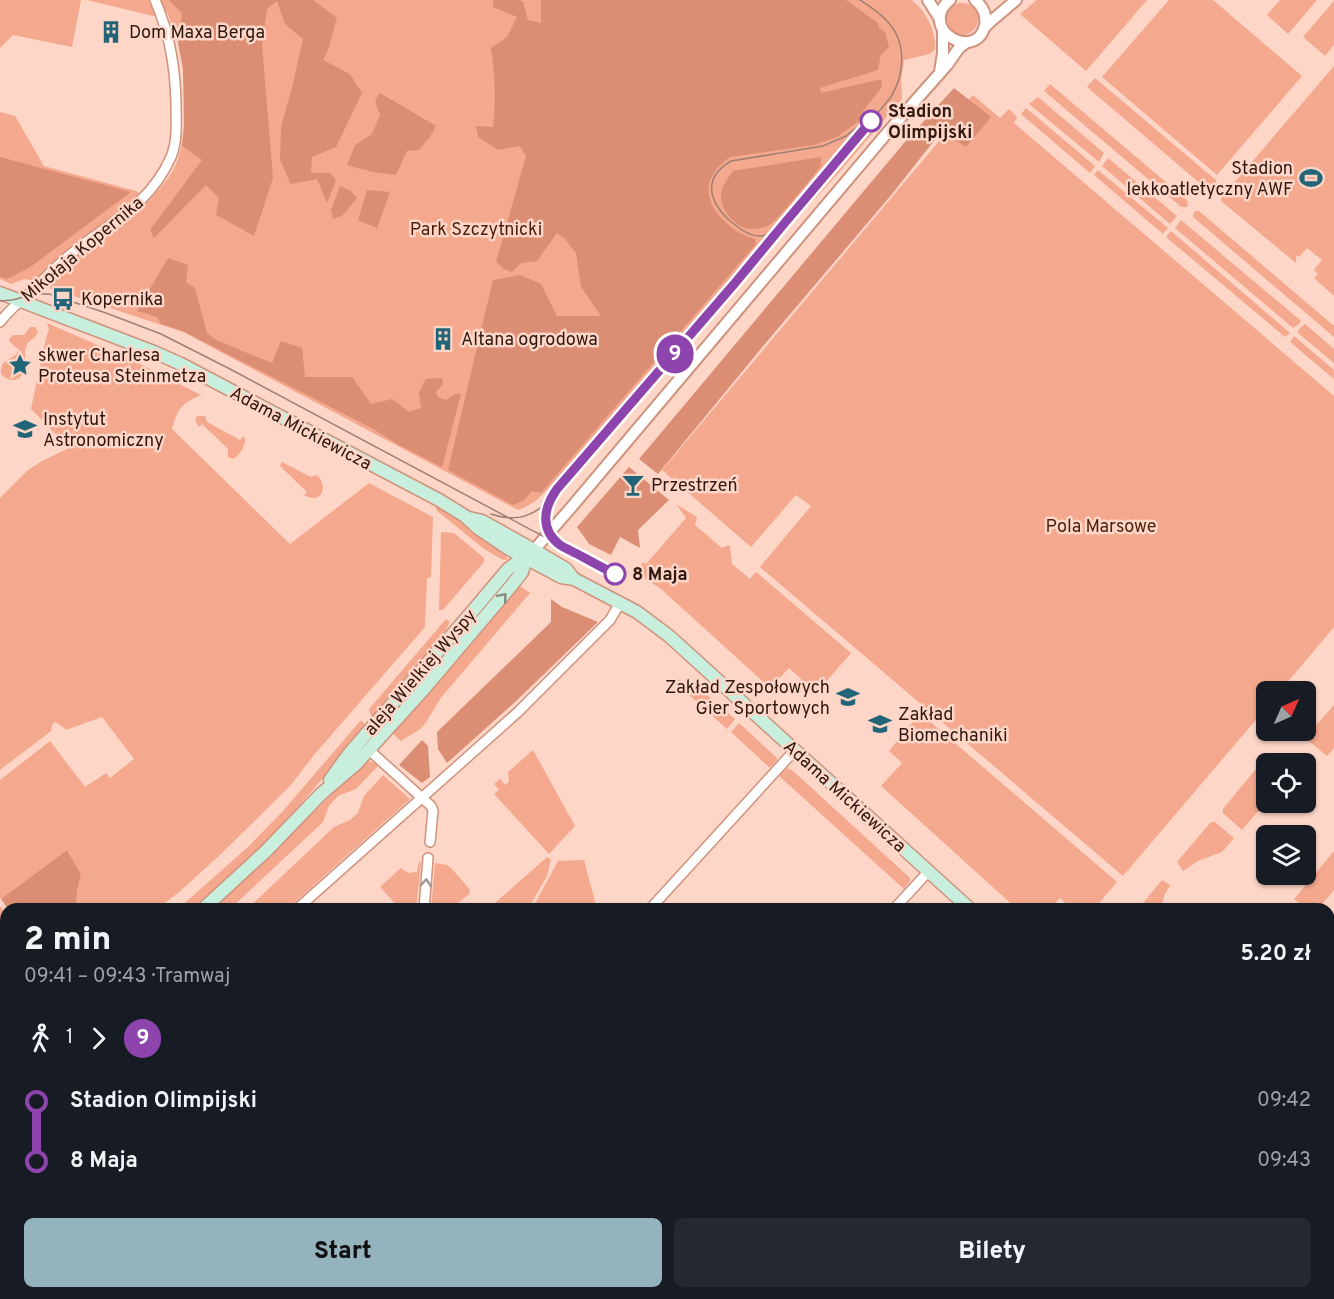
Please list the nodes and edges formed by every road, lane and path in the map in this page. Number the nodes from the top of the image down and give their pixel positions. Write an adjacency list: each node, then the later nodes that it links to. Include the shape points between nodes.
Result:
1 (155, 0): 12 (street, Mikołaja Kopernika, via 170,42 175,72 176,138 171,156 151,190 134,207 77,249)
2 (928, 0): 6 (street)
3 (950, 0): 6 (street)
4 (975, 0): 7 (street, via 985,13)
5 (1016, 0): 7 (street)
6 (940, 19): 8 (street)
7 (984, 28): 9 (street)
8 (943, 30): 9 (street, via 950,38); 10 (street)
9 (968, 42): 10 (street)
10 (940, 72): 14 (street)
11 (0, 293): 12 (main road, Adama Mickiewicza)
12 (20, 300): 13 (street, Mikołaja Kopernika); 14 (main road, Adama Mickiewicza, via 181,364 439,500 478,528)
13 (0, 321)
14 (530, 554): 15 (main road, Adama Mickiewicza, via 561,577 574,579); 16 (main road, aleja Wielkiej Wyspy, one-way to 14, via 512,585); 18 (main road, aleja Wielkiej Wyspy, via 508,569 348,755)
15 (620, 603): 17 (main road, Adama Mickiewicza, via 669,636); 19 (street, via 610,620 562,669)
16 (369, 750): 18 (main road, aleja Wielkiej Wyspy); 19 (street)
17 (795, 750): 22 (main road, Adama Mickiewicza); 26 (street)
18 (321, 794): 23 (main road, aleja Wielkiej Wyspy)
19 (422, 799): 20 (street, via 433,811); 24 (street)
20 (430, 842)
21 (428, 858): 25 (street, one-way to 21)
22 (928, 872): 27 (street); 28 (main road, Adama Mickiewicza)
23 (209, 903)
24 (304, 903)
25 (424, 903)
26 (655, 903)
27 (900, 903)
28 (963, 903)

